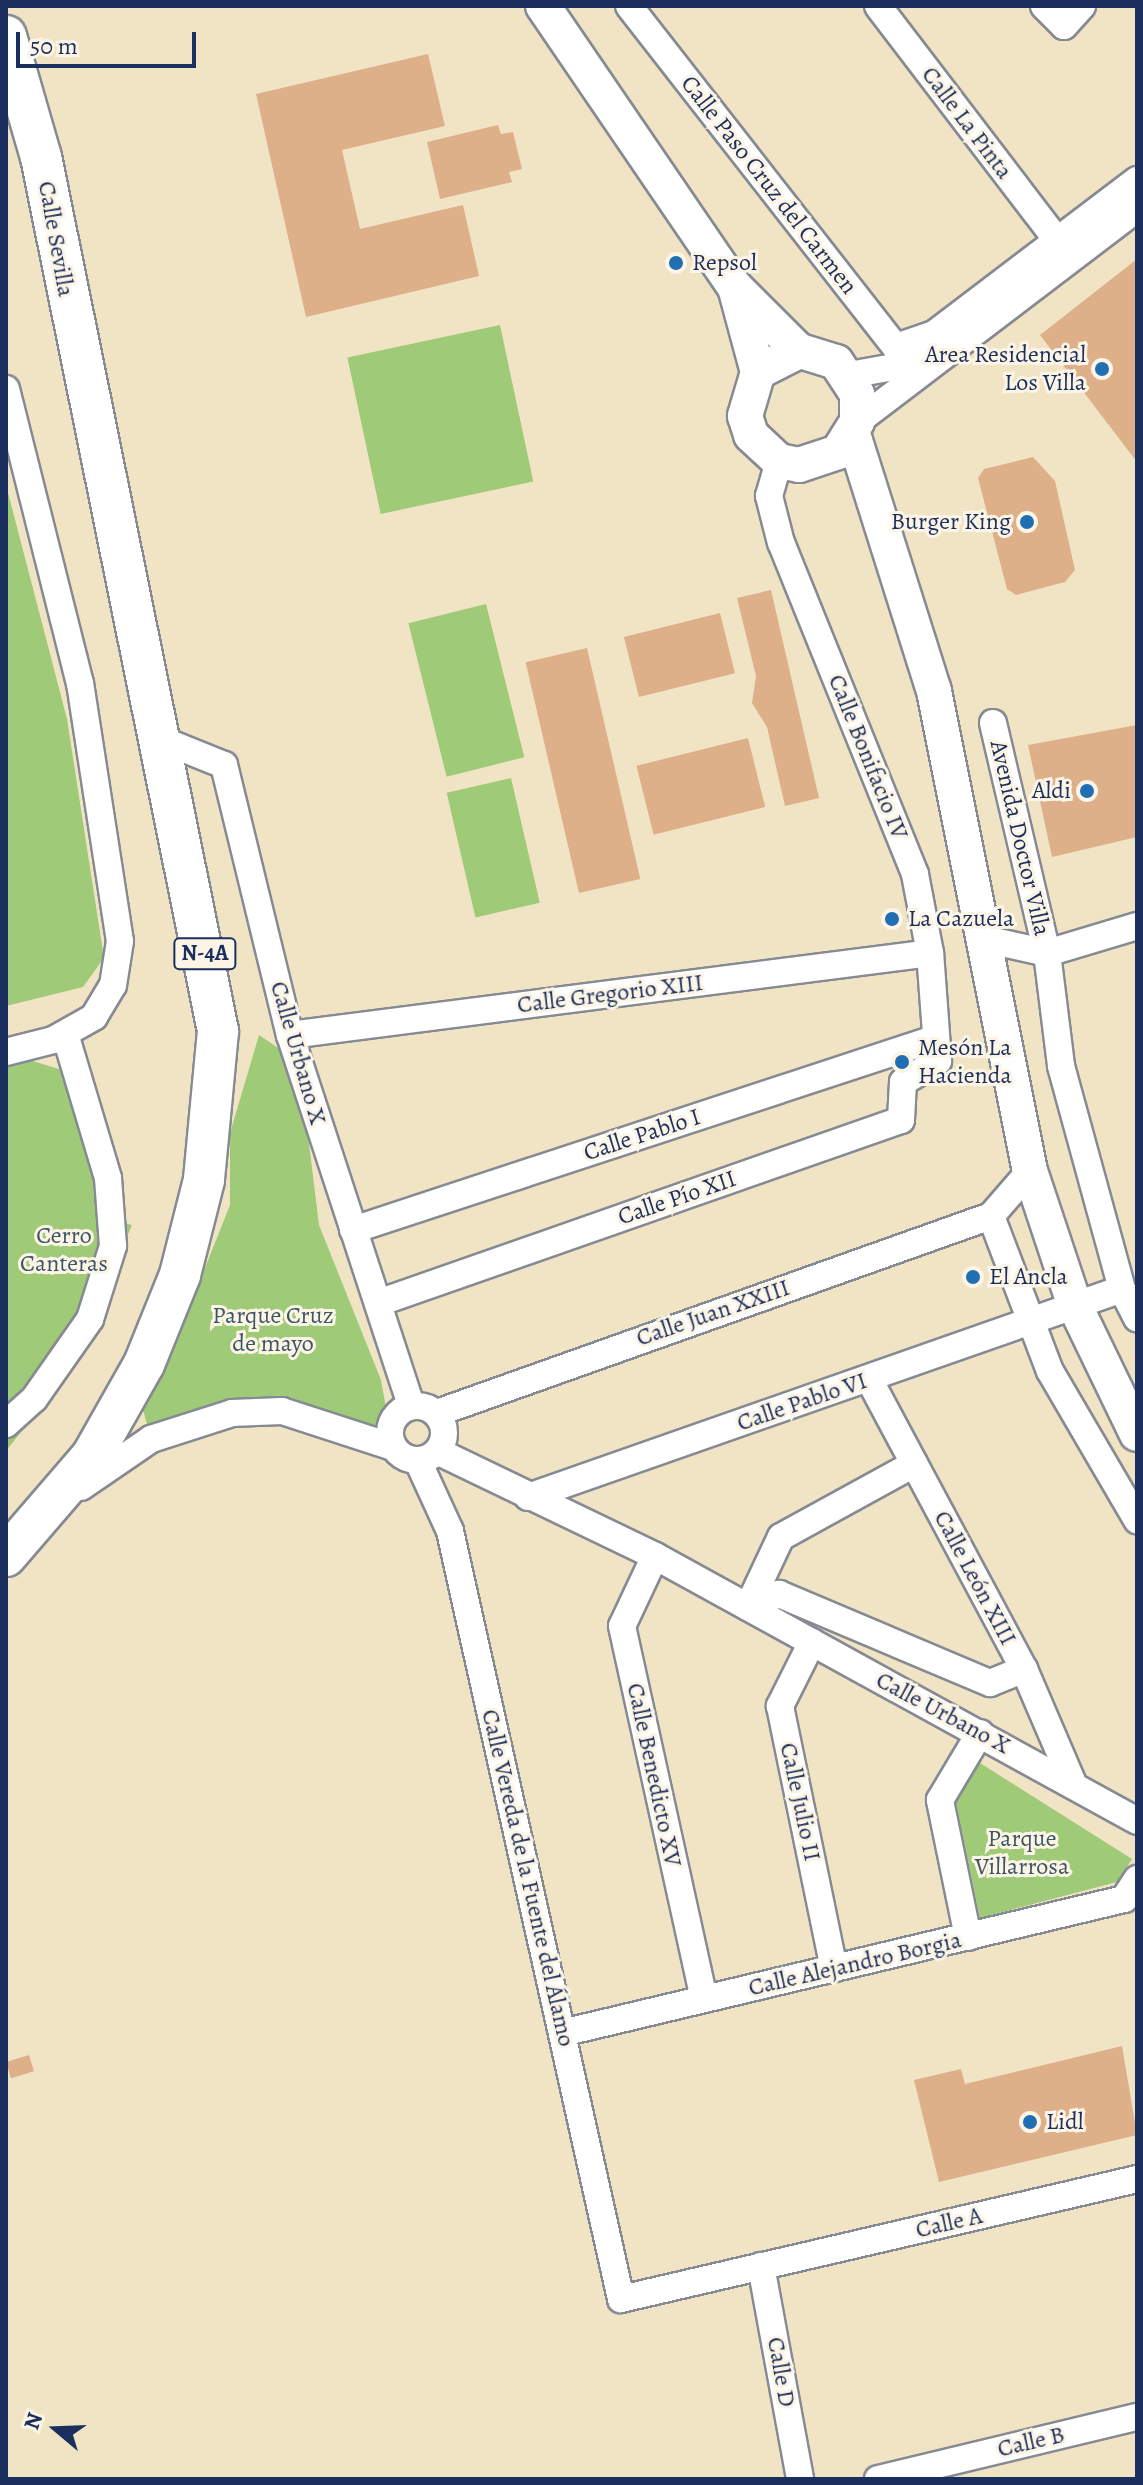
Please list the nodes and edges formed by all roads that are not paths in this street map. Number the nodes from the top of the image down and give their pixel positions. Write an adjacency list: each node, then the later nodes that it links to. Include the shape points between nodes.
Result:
1 (543, 6): 11 (main road)
2 (629, 6): 14 (street, Calle Paso Cruz del Carmen)
3 (878, 6): 10 (street, Calle La Pinta)
4 (1044, 6): 5 (street, via 1064,26)
5 (1082, 6)
6 (6, 36): 12 (highway, Calle Sevilla / N-4A, via 41,157)
7 (6, 121): 12 (highway, Calle Sevilla / N-4A)
8 (1137, 180): 10 (street)
9 (1137, 209): 15 (street)
10 (1057, 240): 14 (street)
11 (735, 287): 13 (main road); 16 (main road)
12 (69, 308): 24 (highway, N-4A)
13 (799, 351): 16 (main road); 17 (main road, via 818,353)
14 (902, 356): 15 (street); 17 (street)
15 (945, 358): 19 (street)
16 (758, 372): 20 (main road, via 745,416 751,435)
17 (849, 375): 19 (main road)
18 (6, 389): 29 (street, via 80,683 120,941 108,998)
19 (855, 428): 21 (main road); 22 (main road)
20 (779, 461): 21 (main road); 27 (street, Calle Bonifacio IV, via 769,496 781,543 915,874)
21 (819, 463): 22 (main road)
22 (877, 524): 26 (main road, via 934,691)
23 (993, 723): 28 (street, Avenida Doctor Villa)
24 (157, 738): 30 (street, Calle Urbano X, via 224,765); 50 (highway, N-4A, via 192,879 218,1031 204,1180 180,1275 144,1364 92,1456)
25 (1137, 926): 28 (street)
26 (980, 938): 28 (street); 33 (main road)
27 (930, 953): 30 (street, Calle Gregorio XIII); 31 (street, Calle Bonifacio IV)
28 (1047, 953): 36 (street, via 1061,1066)
29 (65, 1034): 32 (street); 44 (street, via 108,1178 113,1246 90,1319 34,1399)
30 (290, 1035): 35 (street, Calle Urbano X)
31 (934, 1051): 35 (street, Calle Pablo I); 37 (street, Calle Pío XII, via 903,1082 901,1120)
32 (6, 1052)
33 (1030, 1171): 34 (street); 38 (main road)
34 (991, 1216): 40 (street); 43 (street, Calle Juan XXIII)
35 (353, 1230): 37 (street, Calle Urbano X)
36 (1122, 1289): 38 (street, Calle Pablo VI); 39 (street)
37 (378, 1303): 42 (street, Calle Urbano X)
38 (1075, 1306): 40 (street, Calle Pablo VI); 45 (main road)
39 (1137, 1318)
40 (1030, 1322): 41 (street, Calle Pablo VI); 51 (street, via 1050,1371)
41 (869, 1379): 48 (street, Calle León XIII); 49 (street, Calle Pablo VI)
42 (411, 1406): 43 (street); 46 (street, via 390,1428)
43 (437, 1413): 47 (street, via 446,1433)
44 (6, 1424)
45 (1137, 1434)
46 (393, 1447): 47 (street); 50 (street, via 282,1411 232,1413 151,1439)
47 (429, 1457): 49 (street, Calle Urbano X); 64 (street, Calle Vereda de la Fuente del Álamo)
48 (914, 1464): 54 (street, via 781,1537); 56 (street, Calle León XIII)
49 (528, 1497): 53 (street, Calle Urbano X)
50 (50, 1510): 52 (highway, N-4A)
51 (1137, 1520)
52 (6, 1556)
53 (655, 1556): 54 (street, Calle Urbano X); 63 (street, Calle Benedicto XV, via 622,1626)
54 (748, 1607): 55 (street, Calle Urbano X); 56 (street, Calle Urbano X, via 779,1594 990,1683)
55 (812, 1642): 57 (street, Calle Urbano X); 62 (street, Calle Julio II, via 780,1706)
56 (1024, 1669): 58 (street, Calle León XIII)
57 (980, 1733): 58 (street, Calle Urbano X); 61 (street, via 940,1800)
58 (1072, 1781): 59 (street, Calle Urbano X)
59 (1137, 1821)
60 (1137, 1879): 61 (street, Calle Alejandro Borgia, via 1124,1899)
61 (968, 1937): 62 (street, Calle Alejandro Borgia)
62 (834, 1969): 63 (street, Calle Alejandro Borgia)
63 (704, 1999): 64 (street, Calle Alejandro Borgia)
64 (562, 2033): 67 (street, Calle Vereda de la Fuente del Álamo)
65 (1137, 2179): 66 (street, Calle A)
66 (761, 2266): 67 (street, Calle A); 69 (street, Calle D)
67 (621, 2299)
68 (1137, 2417): 70 (street, Calle B)
69 (800, 2479)
70 (878, 2479)

